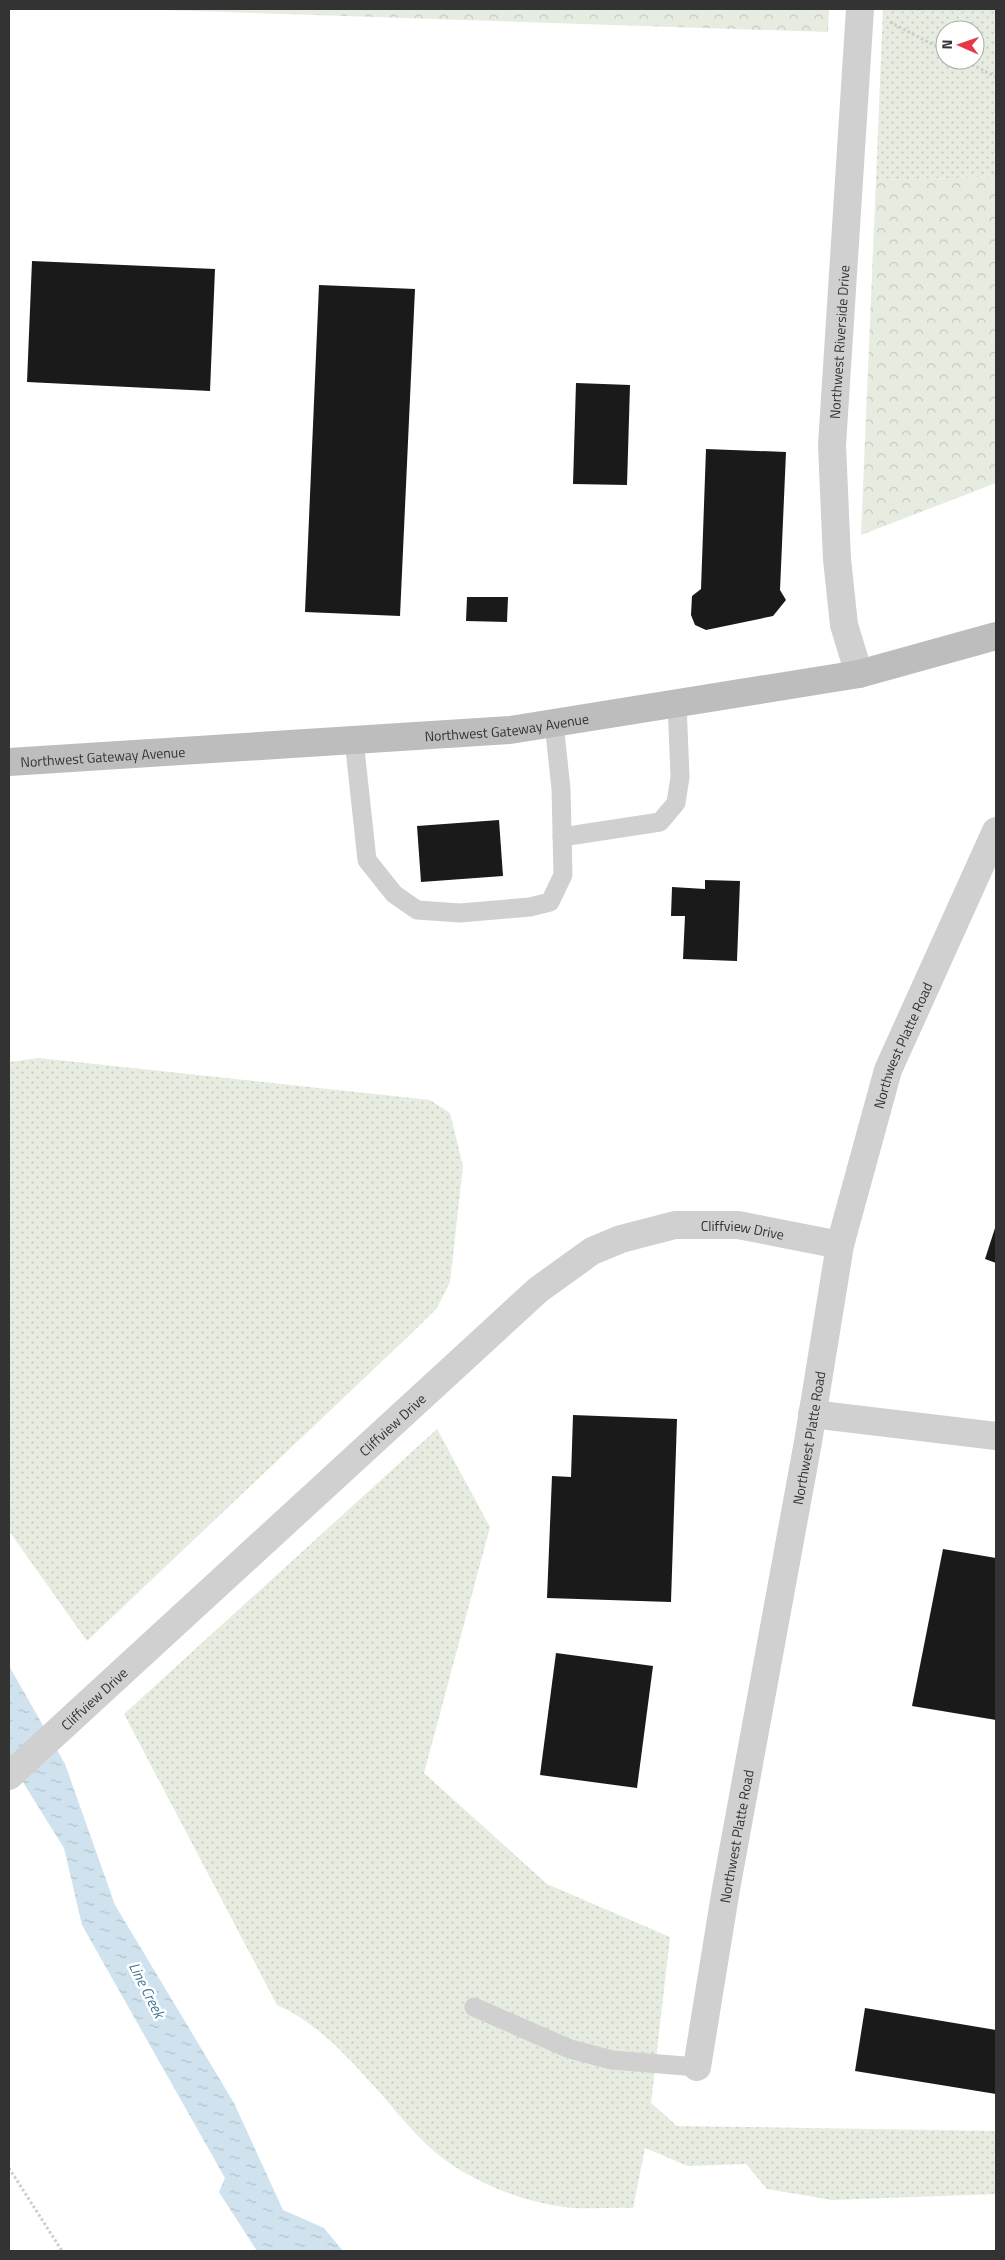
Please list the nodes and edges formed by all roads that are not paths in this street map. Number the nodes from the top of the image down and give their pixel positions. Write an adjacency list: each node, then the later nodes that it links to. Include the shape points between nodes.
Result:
1 (860, 9): 3 (street, Northwest Riverside Drive, via 832,445 837,560 844,625)
2 (996, 636): 3 (main road, Northwest Gateway Avenue)
3 (859, 674): 4 (main road, Northwest Gateway Avenue)
4 (677, 703): 5 (main road, Northwest Gateway Avenue); 9 (lane, via 680,777 676,803 666,816 660,822)
5 (554, 723): 6 (main road, Northwest Gateway Avenue, via 510,730); 9 (lane)
6 (354, 740): 7 (main road, Northwest Gateway Avenue); 9 (lane, via 367,860 394,894 417,910 460,913 530,907 550,902 563,875)
7 (9, 762)
8 (996, 831): 10 (street, Northwest Platte Road, via 888,1070)
9 (562, 837)
10 (840, 1245): 11 (street, Northwest Platte Road); 13 (street, Cliffview Drive, via 738,1225 675,1225 621,1239 592,1251 538,1290)
11 (812, 1414): 12 (street); 15 (street, Northwest Platte Road)
12 (996, 1436)
13 (9, 1776)
14 (474, 2007): 15 (lane, via 570,2049 612,2060)
15 (696, 2067)

